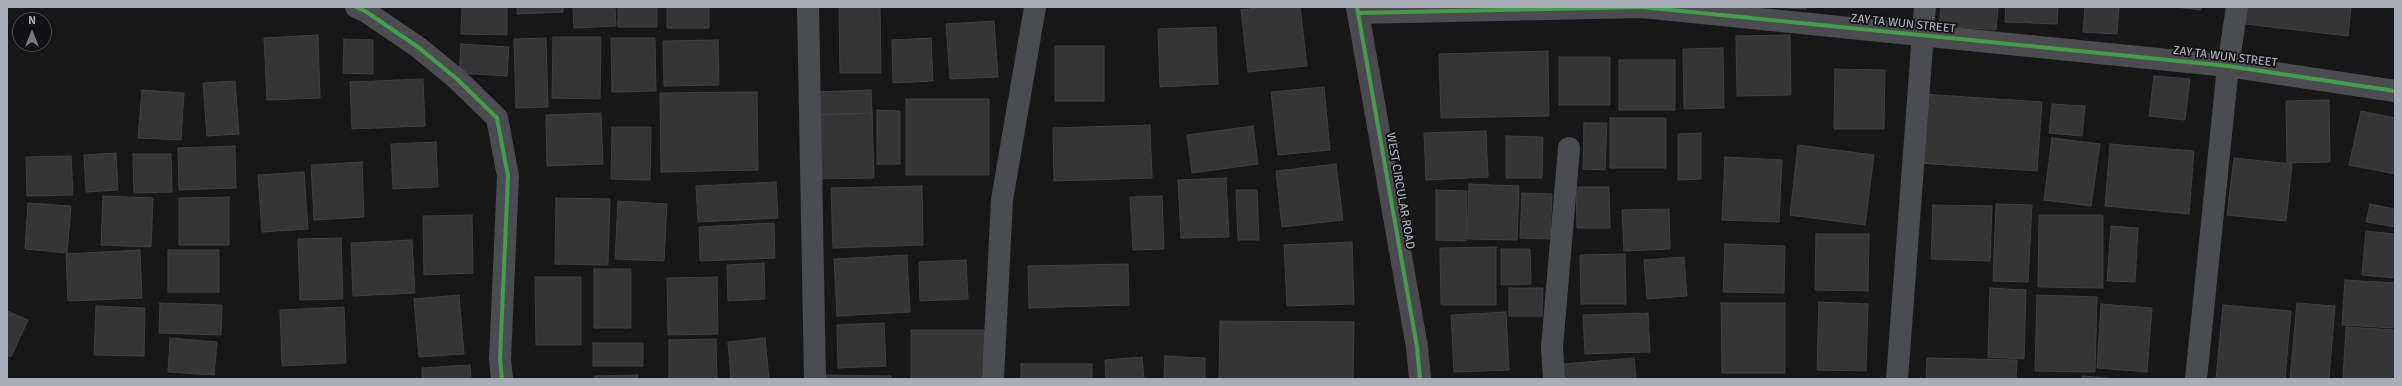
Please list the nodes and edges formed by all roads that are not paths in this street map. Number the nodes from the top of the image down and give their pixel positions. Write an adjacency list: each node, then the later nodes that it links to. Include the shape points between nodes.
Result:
1 (356, 7): 11 (street, via 418,47 457,79 497,118 508,176 500,359)
2 (808, 7): 12 (street)
3 (1035, 7): 13 (street, via 1002,200)
4 (1925, 7): 7 (street)
5 (2237, 7): 8 (street)
6 (1357, 10): 7 (street, ZAY TA WUN STREET, via 1642,7); 14 (street, WEST CIRCULAR ROAD, via 1416,339)
7 (1921, 35): 8 (street, ZAY TA WUN STREET); 16 (street)
8 (2228, 66): 9 (street, ZAY TA WUN STREET); 17 (street)
9 (2395, 91)
10 (1569, 148): 15 (street, via 1552,347)
11 (502, 379)
12 (816, 379)
13 (992, 379)
14 (1420, 379)
15 (1554, 379)
16 (1897, 379)
17 (2196, 379)

